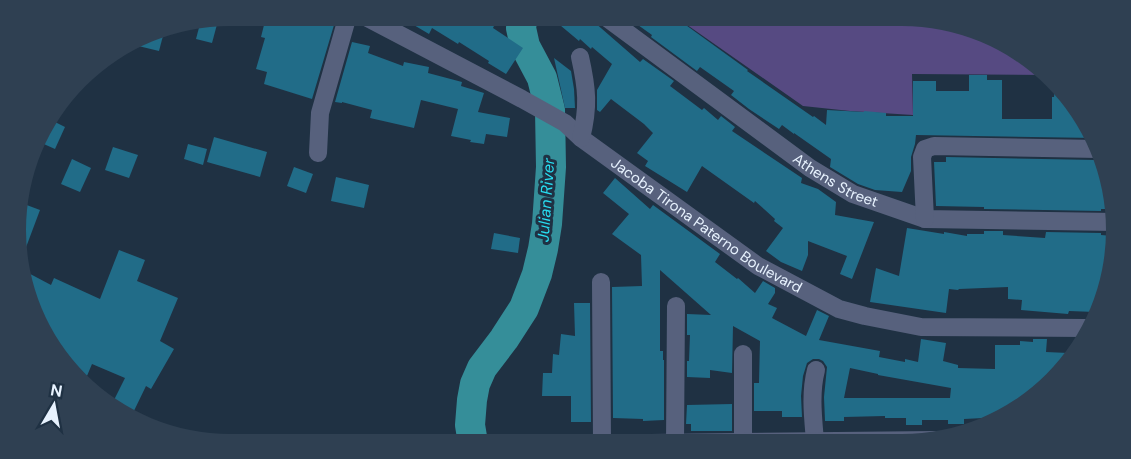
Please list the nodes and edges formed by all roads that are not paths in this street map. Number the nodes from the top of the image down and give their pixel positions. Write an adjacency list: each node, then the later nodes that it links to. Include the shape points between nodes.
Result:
1 (345, 26): 7 (street, via 320,113)
2 (383, 26): 5 (street, Jacoba Tirona Paterno Boulevard, via 565,123)
3 (618, 26): 8 (street, Athens Street, via 810,168 853,194)
4 (580, 57): 5 (street, via 587,96)
5 (581, 138): 12 (street, Jacoba Tirona Paterno Boulevard, via 758,266 839,309 921,327)
6 (1088, 149): 8 (street, via 925,149)
7 (318, 153)
8 (925, 219): 9 (street, Athens Street)
9 (1105, 222)
10 (601, 282): 15 (street)
11 (676, 306): 16 (street)
12 (1079, 328)
13 (743, 354): 17 (street)
14 (816, 370): 18 (street, via 812,403)
15 (603, 434)
16 (675, 434)
17 (743, 434)
18 (814, 434)

